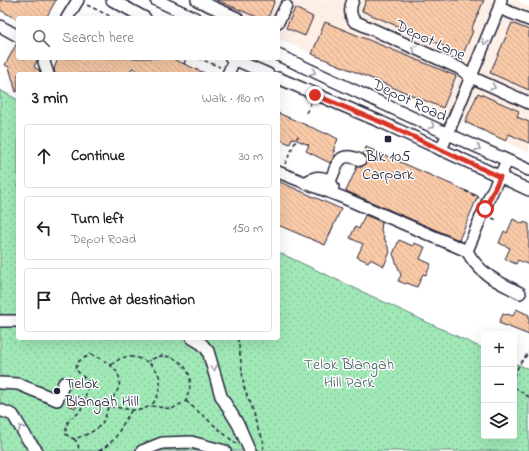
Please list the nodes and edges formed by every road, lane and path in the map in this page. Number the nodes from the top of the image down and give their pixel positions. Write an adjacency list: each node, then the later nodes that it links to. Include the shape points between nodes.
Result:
1 (78, 0): 8 (street); 9 (path)
2 (112, 0): 10 (street)
3 (156, 0): 11 (street)
4 (196, 0): 12 (street)
5 (354, 0): 27 (street, Depot Lane, one-way to 5, via 459,68 354,21 350,11)
6 (500, 4): 14 (street, Depot Lane); 27 (street, Depot Lane, one-way to 27)
7 (286, 6): 13 (street)
8 (68, 16)
9 (110, 16)
10 (142, 16)
11 (187, 16)
12 (232, 16)
13 (280, 18)
14 (529, 20)
15 (0, 26): 16 (street)
16 (16, 35)
17 (280, 56): 32 (street, Depot Road, one-way to 32)
18 (44, 60): 24 (street)
19 (185, 60): 23 (path)
20 (202, 60): 25 (path)
21 (232, 60): 25 (street)
22 (237, 60): 26 (street)
23 (184, 64)
24 (47, 72)
25 (228, 72)
26 (264, 72)
27 (471, 77): 29 (street, Depot Lane, one-way to 29); 32 (street, Depot Lane)
28 (280, 79): 34 (street, Depot Road)
29 (529, 103)
30 (310, 104): 31 (path)
31 (306, 113)
32 (448, 134): 34 (street, Depot Lane); 36 (street, Depot Road, one-way to 36)
33 (298, 136): 38 (path)
34 (441, 150): 39 (street, Depot Road)
35 (360, 160): 40 (street, via 344,156 340,159)
36 (507, 161): 37 (street, Depot Road); 39 (street)
37 (529, 170)
38 (281, 171): 41 (street)
39 (500, 177): 42 (street, Depot Road); 48 (street)
40 (330, 181): 41 (street, via 318,176); 44 (street)
41 (305, 183): 44 (street)
42 (529, 190)
43 (465, 191): 45 (path)
44 (337, 196): 48 (street)
45 (479, 198)
46 (491, 217): 47 (path)
47 (497, 220)
48 (467, 251): 49 (street, via 472,261 485,274)
49 (520, 293)
50 (0, 321): 51 (street)
51 (16, 321)
52 (195, 340): 75 (street, one-way to 75, via 208,351 221,396)
53 (238, 340): 76 (path, via 244,387 264,446)
54 (529, 352): 57 (path)
55 (148, 361): 56 (path, via 123,357); 63 (path, via 163,356 177,360 184,366 190,379); 65 (path, via 160,377 161,386)
56 (111, 365): 62 (path, via 90,354 79,361 75,369 88,382); 64 (path, via 117,374 119,387)
57 (517, 369)
58 (0, 383): 59 (street, via 18,384 57,400)
59 (62, 388): 62 (path)
60 (517, 389): 61 (path)
61 (529, 397)
62 (84, 400): 64 (path); 68 (path, via 80,413 69,418 65,434)
63 (186, 401): 65 (path, via 172,409); 69 (path)
64 (108, 406): 67 (path); 68 (path, via 100,426)
65 (151, 406): 67 (path)
66 (0, 410): 70 (street, one-way to 66, via 13,415)
67 (132, 410): 72 (path, via 115,439)
68 (74, 439): 71 (path, via 78,443)
69 (239, 447)
70 (37, 451)
71 (79, 451)
72 (99, 451)
73 (142, 451): 74 (street, via 162,443 191,442)
74 (224, 451)
75 (250, 451)
76 (262, 451)

